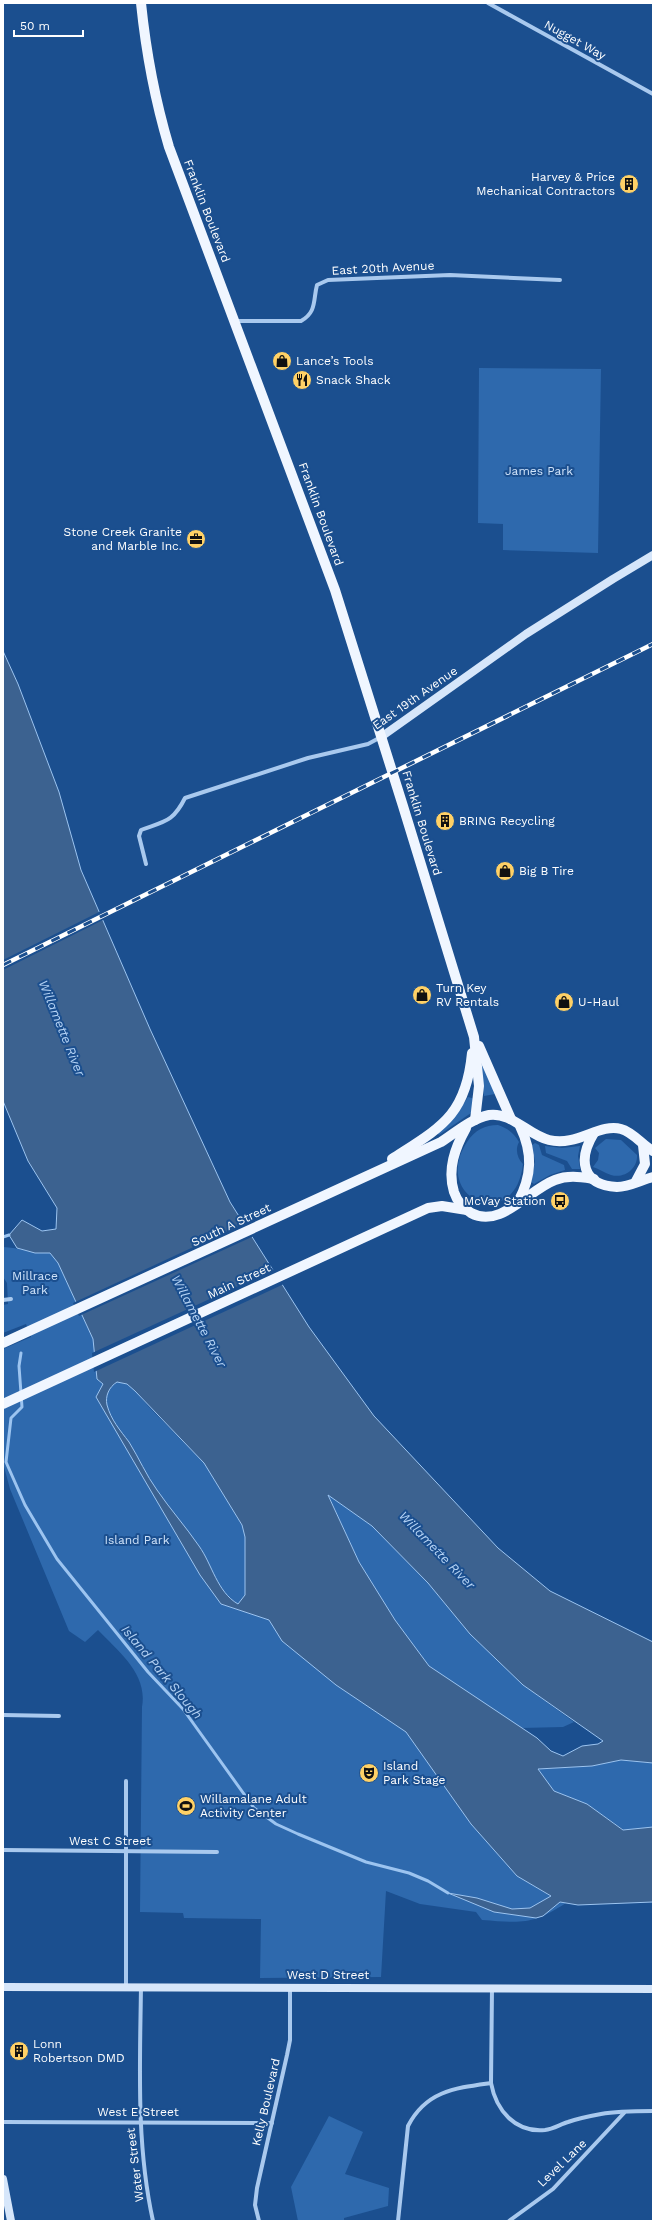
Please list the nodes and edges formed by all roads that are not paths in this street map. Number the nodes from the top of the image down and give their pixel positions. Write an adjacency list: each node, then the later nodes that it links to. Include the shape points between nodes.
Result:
1 (141, 3): 5 (main road, Franklin Boulevard, via 150,70 162,122 181,181)
2 (488, 3): 3 (street, Nugget Way)
3 (653, 94)
4 (560, 280): 5 (street, East 20th Avenue, via 450,274 328,280 317,285 315,304 311,313 301,321)
5 (235, 321): 7 (main road, Franklin Boulevard, via 335,590)
6 (653, 555): 7 (street, East 19th Avenue, via 526,634)
7 (381, 737): 8 (street, East 19th Avenue, via 368,744 301,761 185,798 178,812 169,820 141,830 139,836); 9 (main road, Franklin Boulevard)
8 (146, 864)
9 (474, 1038): 10 (main road, Franklin Boulevard); 11 (main road, Franklin Boulevard, via 480,1086); 16 (main road, via 469,1082 455,1110 426,1137)
10 (511, 1119): 11 (main road, Franklin Boulevard, via 488,1115); 12 (main road, Franklin Boulevard)
11 (471, 1123): 16 (main road, South A Street, via 441,1142); 21 (main road, Franklin Boulevard, via 454,1154 452,1175 456,1196)
12 (520, 1126): 13 (main road, Franklin Boulevard, via 536,1136 558,1142); 20 (main road, Franklin Boulevard, via 528,1144 530,1164 526,1184)
13 (594, 1133): 14 (main road, Franklin Boulevard, via 608,1128 620,1128); 18 (main road, via 586,1147 584,1159 586,1169)
14 (643, 1145): 15 (main road, Franklin Boulevard); 19 (main road, via 645,1164)
15 (653, 1151)
16 (367, 1176): 24 (main road, South A Street)
17 (653, 1177): 19 (main road)
18 (594, 1179): 19 (main road, via 616,1187 627,1186); 20 (main road, via 576,1176 556,1180)
19 (636, 1181)
20 (517, 1203): 21 (main road, via 492,1216 480,1216)
21 (467, 1210): 25 (main road, Main Street, via 439,1206 428,1208)
22 (11, 1299): 23 (street)
23 (3, 1300)
24 (3, 1343)
25 (3, 1404)
26 (3, 1715): 27 (street)
27 (59, 1716)
28 (126, 1781): 30 (street)
29 (3, 1850): 30 (street, West C Street)
30 (127, 1851): 31 (street, West C Street); 32 (street)
31 (217, 1852)
32 (126, 1986): 33 (street, West D Street); 34 (street, West D Street)
33 (141, 1986): 35 (street, West D Street); 42 (street, Water Street)
34 (3, 1987)
35 (290, 1987): 36 (street, West D Street); 43 (street, Kelly Boulevard, via 290,2040)
36 (492, 1988): 37 (street, West D Street); 38 (street)
37 (653, 1989)
38 (491, 2084): 40 (street, via 501,2111 511,2121 527,2128 546,2130 589,2116); 48 (street, via 443,2092 426,2102 414,2116 408,2126)
39 (653, 2111): 40 (street)
40 (624, 2113): 49 (street, Level Lane, via 554,2189)
41 (3, 2122): 42 (street, West E Street)
42 (140, 2122): 43 (street, West E Street); 46 (street, Water Street, via 142,2156)
43 (272, 2123): 47 (street, Kelly Boulevard, via 257,2188 255,2206)
44 (3, 2179): 45 (street)
45 (11, 2221)
46 (153, 2221)
47 (258, 2221)
48 (398, 2221)
49 (509, 2221)

